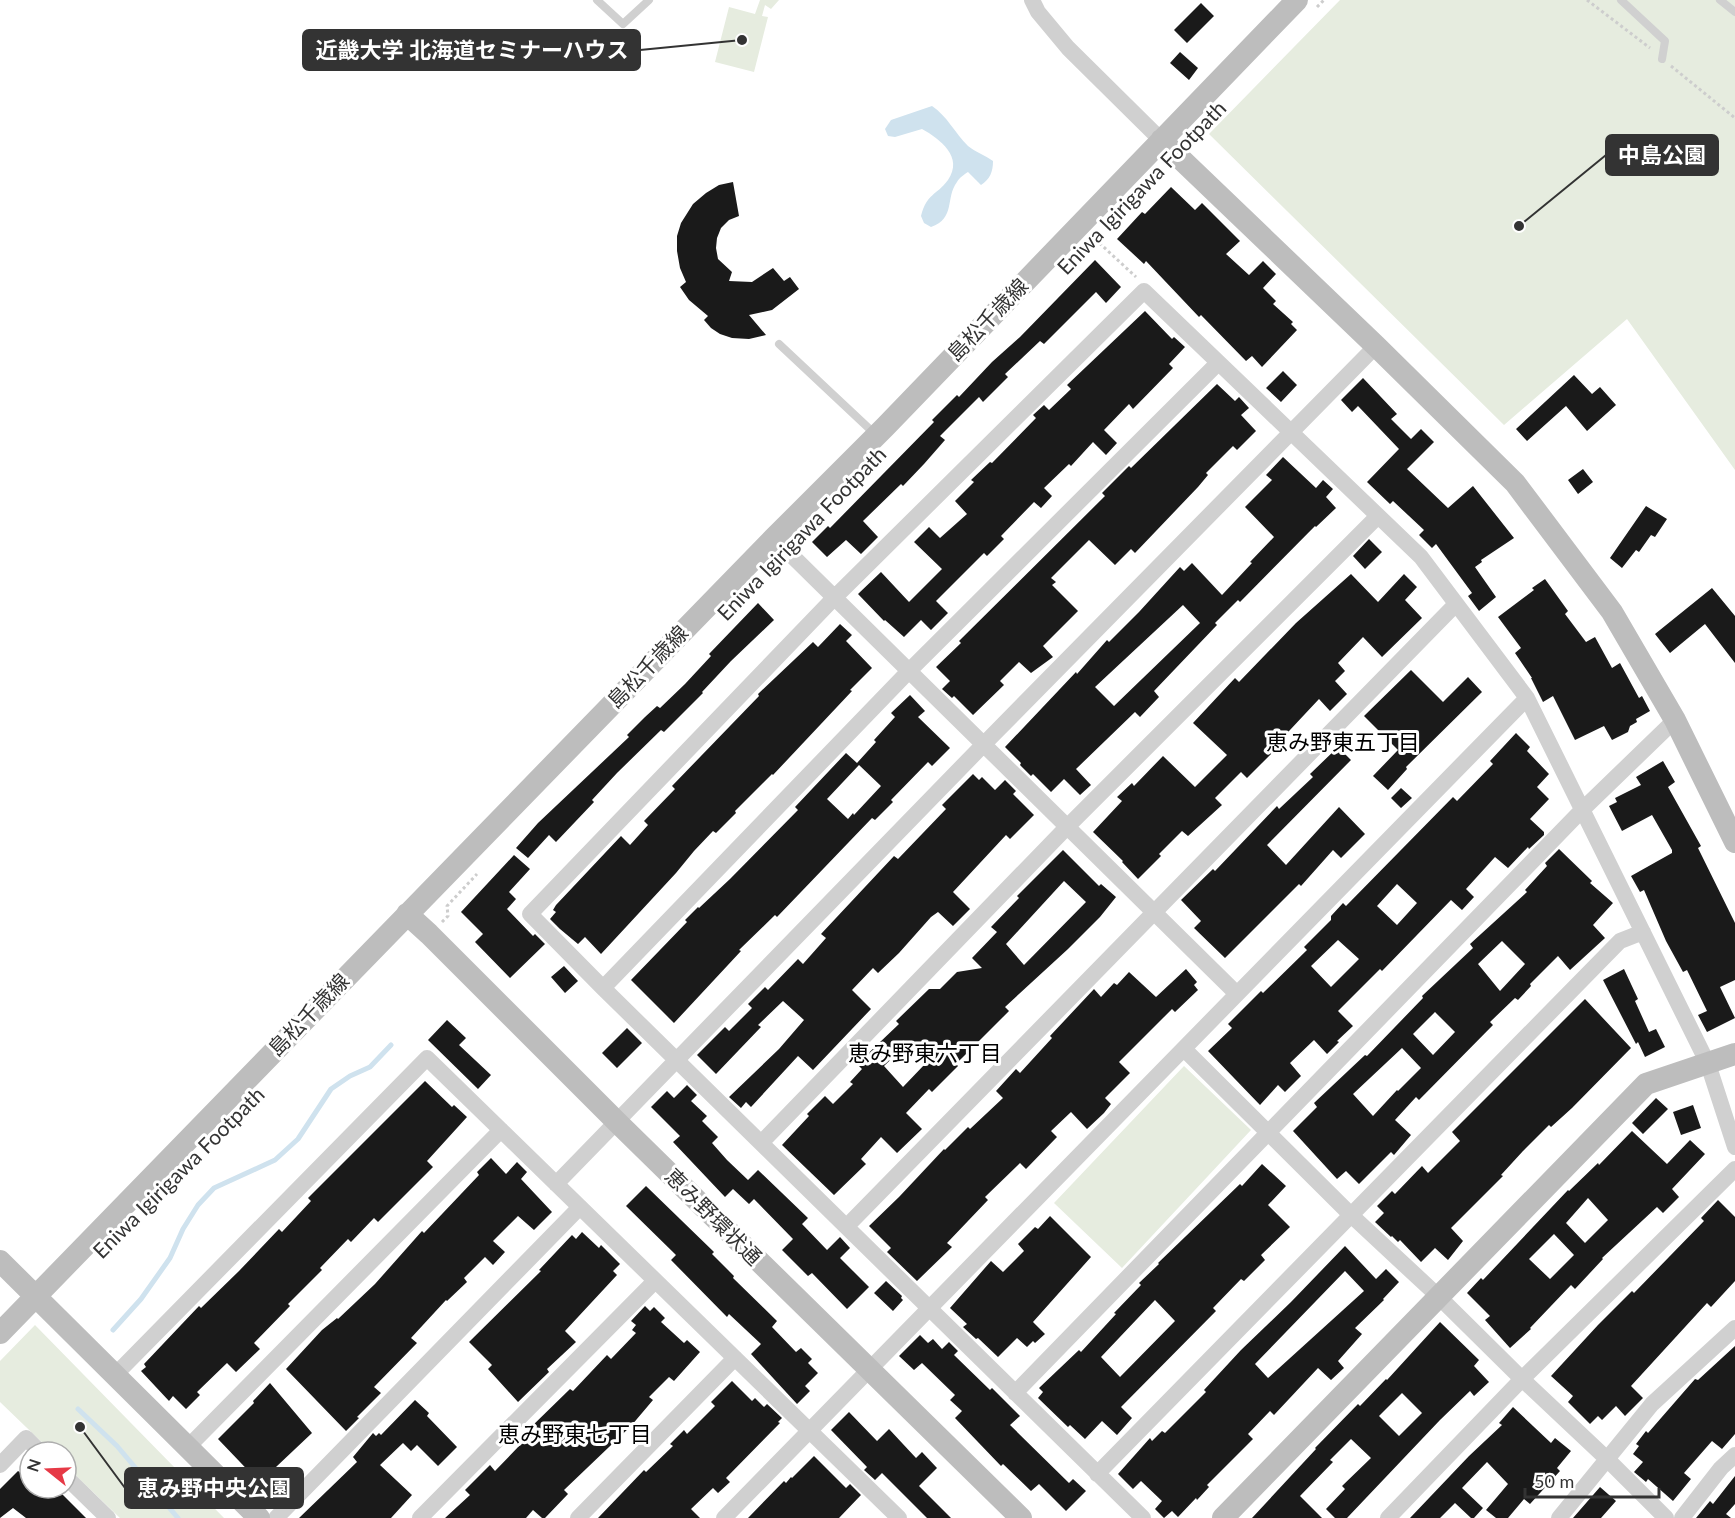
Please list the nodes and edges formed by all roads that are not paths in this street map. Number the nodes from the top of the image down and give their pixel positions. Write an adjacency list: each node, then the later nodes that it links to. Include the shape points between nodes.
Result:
1 (597, 0): 2 (lane, via 623,24)
2 (649, 0)
3 (1032, 0): 9 (street, via 1068,48)
4 (1622, 0): 8 (lane, via 1665,41)
5 (1720, 0): 7 (lane)
6 (1306, 4): 9 (street, 島松千歳線)
7 (1735, 12)
8 (1662, 59)
9 (1161, 140): 11 (street); 14 (street, 島松千歳線)
10 (779, 344): 14 (lane)
11 (1376, 346): 13 (street); 21 (street, via 1515,483 1612,612)
12 (1218, 363): 13 (street); 17 (street, via 1144,291); 19 (street)
13 (1293, 432): 15 (street); 22 (street)
14 (876, 435): 16 (street, 島松千歳線)
15 (1377, 516): 18 (street, via 1421,558); 24 (street)
16 (774, 538): 17 (street); 27 (street, 島松千歳線)
17 (834, 598): 19 (street); 29 (street, via 530,914)
18 (1456, 604): 20 (street); 26 (street)
19 (909, 671): 22 (street); 29 (street)
20 (1527, 698): 23 (street); 30 (street)
21 (1675, 720): 23 (street); 25 (street)
22 (984, 744): 24 (street); 33 (street)
23 (1583, 809): 28 (street); 37 (street)
24 (1067, 826): 26 (street); 38 (street)
25 (1735, 842)
26 (1154, 912): 30 (street); 44 (street)
27 (406, 914): 35 (street, 恵み野環状通); 48 (street, 島松千歳線)
28 (1643, 932): 34 (street); 43 (street, via 1620,941)
29 (603, 988): 33 (street)
30 (1237, 994): 31 (street)
31 (1184, 1049): 37 (street); 49 (street)
32 (1735, 1054): 34 (street)
33 (677, 1061): 35 (street); 38 (street)
34 (1708, 1064): 39 (street); 47 (street, via 1646,1084)
35 (617, 1122): 41 (street); 53 (street, 恵み野環状通)
36 (501, 1130): 41 (street); 54 (street, via 427,1058); 59 (street)
37 (1267, 1132): 43 (street); 56 (street)
38 (761, 1143): 44 (street)
39 (1735, 1148)
40 (1735, 1170): 55 (street)
41 (556, 1184): 42 (street)
42 (580, 1207): 46 (street); 68 (street)
43 (1352, 1216): 47 (street); 63 (street)
44 (847, 1226): 49 (street)
45 (0, 1261): 48 (street)
46 (655, 1281): 52 (street); 69 (street)
47 (1438, 1296): 55 (street); 74 (street)
48 (37, 1297): 51 (street, 島松千歳線); 54 (street)
49 (929, 1308): 53 (street); 56 (street)
50 (1735, 1328): 61 (street, via 1652,1404)
51 (0, 1333)
52 (735, 1358): 57 (street); 70 (street)
53 (869, 1370): 57 (street); 72 (street, 恵み野環状通)
54 (116, 1374): 59 (street)
55 (1522, 1380): 61 (street); 75 (street)
56 (1015, 1393): 63 (street)
57 (809, 1432): 65 (street); 71 (street)
58 (18, 1446): 62 (street)
59 (188, 1447): 67 (street)
60 (1735, 1455): 78 (street)
61 (1607, 1459): 76 (street); 77 (street)
62 (0, 1465)
63 (1097, 1474): 73 (street)
64 (78, 1489): 66 (street)
65 (894, 1516)
66 (108, 1518)
67 (259, 1518)
68 (276, 1518)
69 (420, 1518)
70 (578, 1518)
71 (724, 1518)
72 (1021, 1518)
73 (1143, 1518)
74 (1222, 1518)
75 (1388, 1518)
76 (1559, 1518)
77 (1666, 1518)
78 (1682, 1518)

